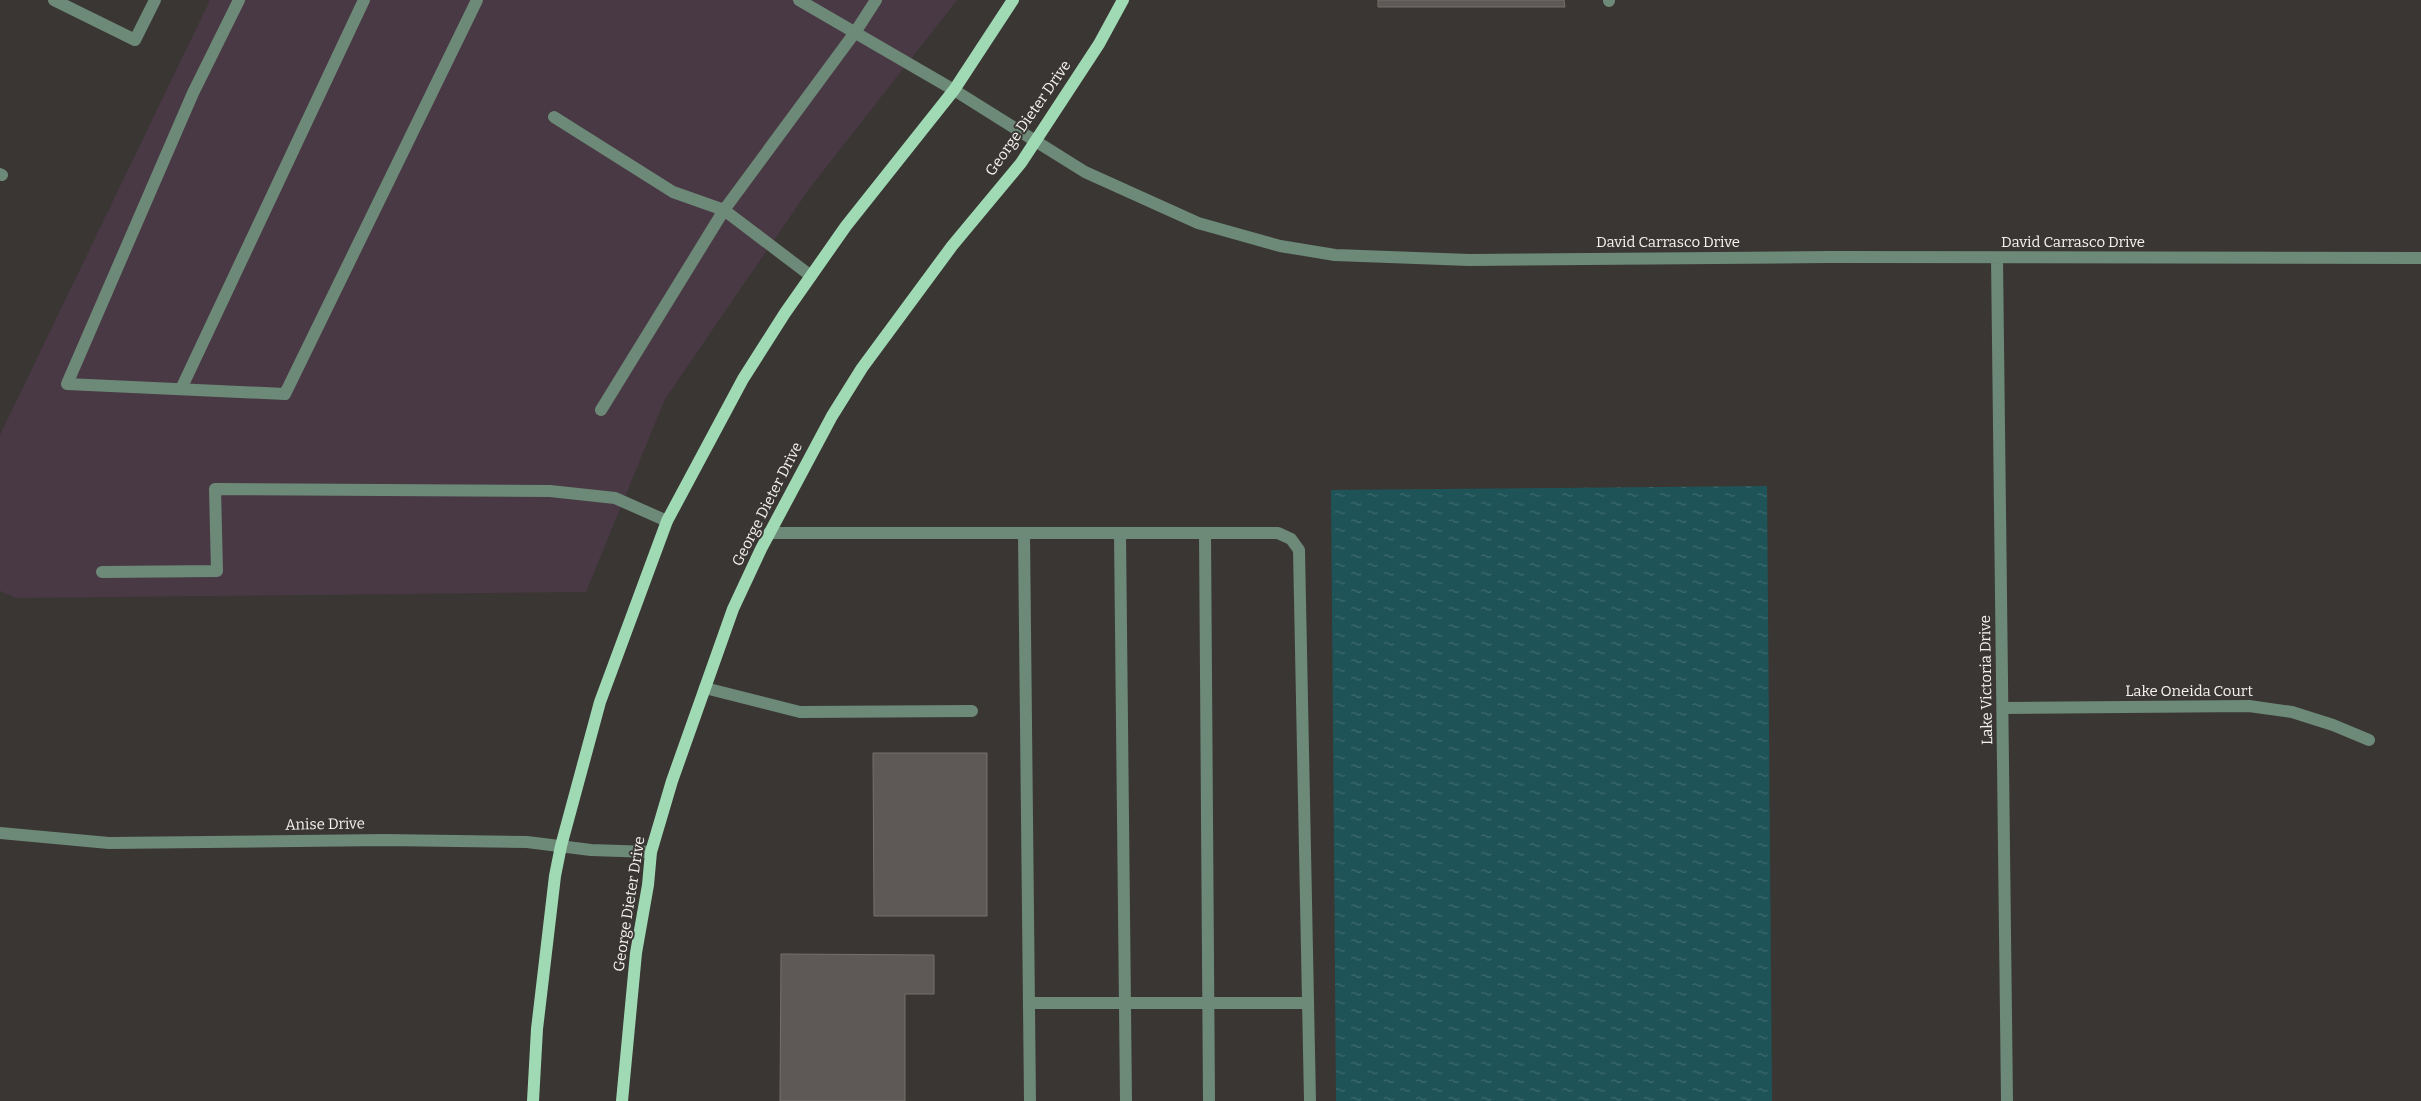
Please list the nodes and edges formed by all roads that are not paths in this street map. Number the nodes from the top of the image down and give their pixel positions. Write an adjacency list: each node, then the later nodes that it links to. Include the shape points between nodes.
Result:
1 (54, 0): 2 (street, via 135,40)
2 (154, 0)
3 (239, 0): 18 (street, via 193,93 67,384)
4 (364, 0): 18 (street)
5 (477, 0): 18 (street, via 285,394)
6 (799, 0): 10 (street, David Carrasco Drive)
7 (876, 0): 10 (street)
8 (1013, 0): 11 (main road)
9 (1123, 0): 13 (main road, George Dieter Drive, via 1099,44)
10 (856, 32): 11 (street, David Carrasco Drive); 14 (street)
11 (954, 90): 13 (street, David Carrasco Drive); 17 (main road, via 846,226)
12 (554, 117): 14 (street, via 672,192)
13 (1035, 142): 15 (street, David Carrasco Drive, via 1085,172 1198,223 1280,246 1335,255 1469,260 1829,256); 21 (main road, George Dieter Drive, via 952,246 862,368 832,416)
14 (724, 210): 17 (street); 19 (street)
15 (1997, 258): 16 (street, David Carrasco Drive); 27 (street, Lake Victoria Drive)
16 (2421, 258)
17 (811, 276): 20 (main road, via 743,379)
18 (181, 389)
19 (601, 410)
20 (667, 521): 25 (street, via 616,498 550,491 215,490 217,571); 31 (main road, via 600,702)
21 (769, 533): 24 (street); 26 (main road, George Dieter Drive, via 733,609)
22 (1205, 533): 23 (street); 35 (street); 36 (street, via 1278,533 1291,539 1299,550)
23 (1120, 534): 24 (street); 34 (street)
24 (1024, 535): 33 (street)
25 (102, 572)
26 (705, 688): 28 (street, via 800,712); 32 (main road, George Dieter Drive)
27 (2003, 708): 29 (street, Lake Oneida Court, via 2249,706 2292,712); 43 (street, Lake Victoria Drive)
28 (972, 711)
29 (2369, 740)
30 (0, 833): 31 (street, Anise Drive, via 109,843 385,840 527,842)
31 (562, 846): 32 (street, Anise Drive); 37 (main road, via 555,876 537,1029)
32 (651, 852): 38 (main road, George Dieter Drive, via 636,954)
33 (1029, 1003): 34 (street); 39 (street)
34 (1125, 1003): 35 (street); 40 (street)
35 (1207, 1004): 36 (street); 41 (street)
36 (1308, 1004): 42 (street)
37 (533, 1101)
38 (622, 1101)
39 (1030, 1101)
40 (1126, 1101)
41 (1209, 1101)
42 (1310, 1101)
43 (2007, 1101)

